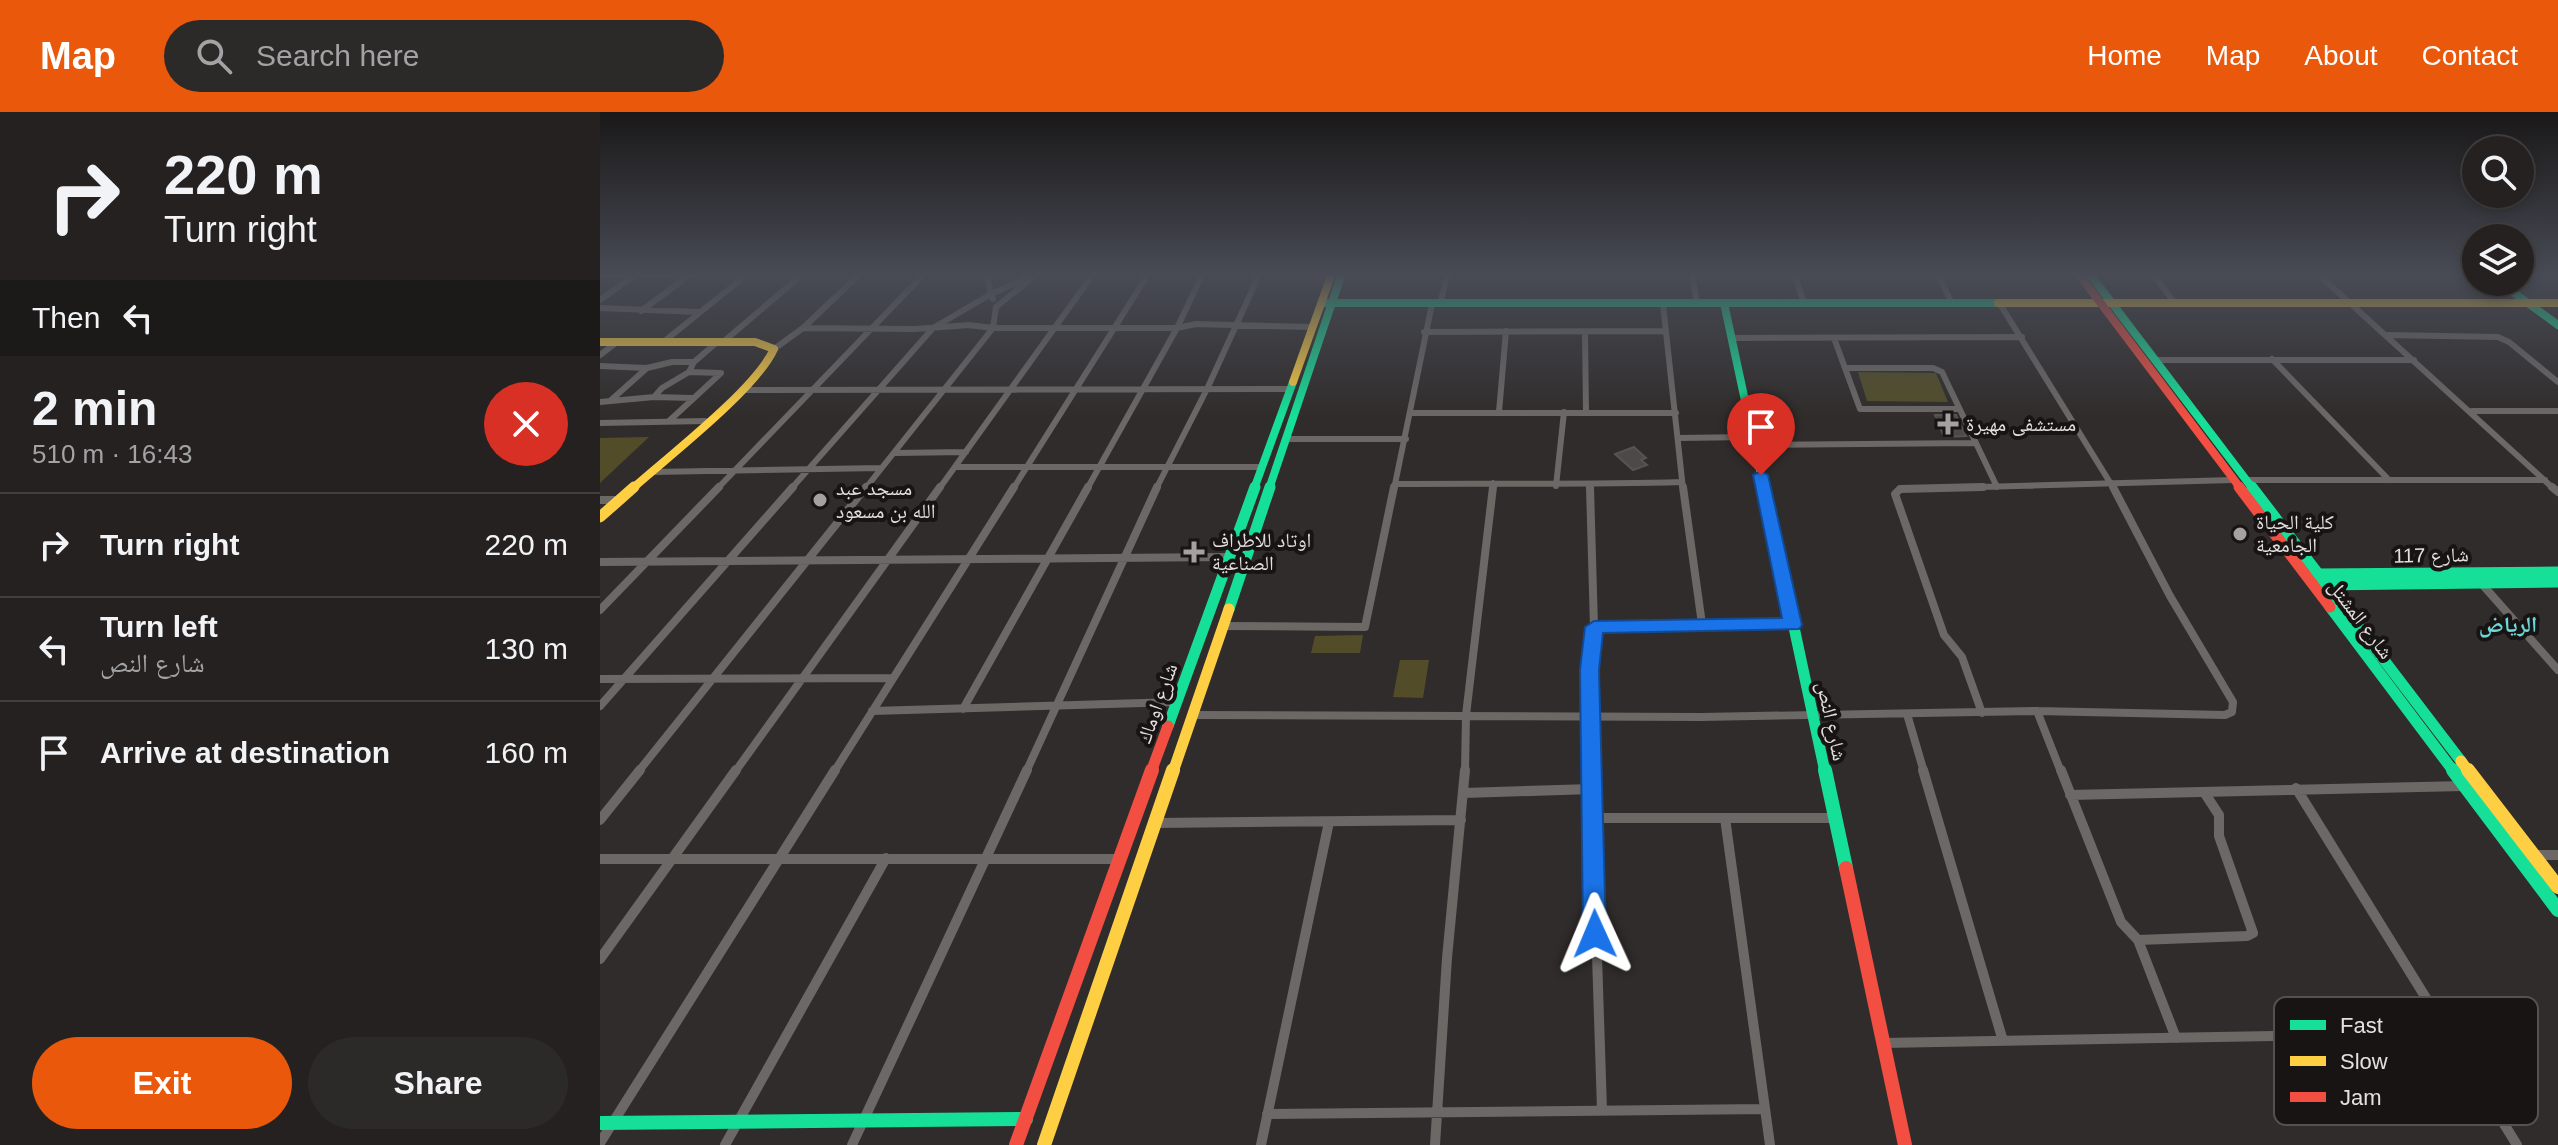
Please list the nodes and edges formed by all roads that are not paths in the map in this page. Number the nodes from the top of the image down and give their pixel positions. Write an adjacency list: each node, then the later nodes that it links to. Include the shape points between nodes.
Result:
1 (689, 321): 40 (street)
2 (745, 321): 39 (street)
3 (810, 321): 23 (street)
4 (879, 321): 24 (street)
5 (945, 321): 25 (street)
6 (994, 321): 26 (street)
7 (1059, 321): 27 (street)
8 (1118, 321): 20 (street)
9 (1180, 321): 28 (street)
10 (1238, 321): 21 (street)
11 (1316, 321): 22 (main road, شارع اوماك)
12 (1322, 321): 77 (main road, شارع اوماك)
13 (1429, 321): 31 (street)
14 (1665, 321): 30 (street)
15 (1728, 321): 35 (main road, شارع النص)
16 (2011, 321): 34 (street)
17 (2119, 321): 92 (main road, شارع المشتل)
18 (2122, 321): 44 (main road, شارع المشتل)
19 (2371, 321): 33 (street)
20 (1114, 327): 27 (street); 28 (street); 59 (street)
21 (1235, 327): 22 (street); 28 (street); 54 (street)
22 (1313, 327): 55 (main road, شارع اوماك)
23 (803, 328): 24 (street); 41 (street)
24 (873, 328): 25 (street); 57 (street)
25 (933, 328): 26 (street, via 957,323); 58 (street)
26 (993, 328): 27 (street); 52 (street)
27 (1054, 328): 53 (street)
28 (1177, 328): 60 (street)
29 (1506, 331): 31 (street); 32 (street); 68 (street)
30 (1666, 331): 32 (street); 72 (street)
31 (1424, 332): 70 (street)
32 (1585, 332): 71 (street)
33 (2387, 335): 45 (street); 51 (street, via 2498,337)
34 (2022, 337): 36 (street); 98 (street)
35 (1731, 338): 36 (street); 79 (main road, شارع النص)
36 (1834, 338): 49 (street)
37 (600, 342): 38 (main road)
38 (617, 342): 40 (main road); 42 (street)
39 (719, 342): 40 (main road); 41 (main road, via 762,343); 46 (street)
40 (662, 343)
41 (774, 349): 56 (main road)
42 (600, 355)
43 (2272, 359): 44 (street); 45 (street); 94 (street)
44 (2156, 360): 93 (main road, شارع المشتل)
45 (2415, 360): 66 (street)
46 (694, 362): 48 (street); 50 (street)
47 (600, 366): 48 (street)
48 (647, 368): 64 (street)
49 (1846, 368): 65 (street, via 1938,369); 65 (street, via 1860,409)
50 (689, 372): 61 (street); 62 (street, via 721,373)
51 (2558, 382)
52 (945, 389): 53 (street); 58 (street); 82 (street)
53 (1011, 389): 59 (street); 81 (street)
54 (1207, 389): 55 (street); 60 (street); 86 (street)
55 (1291, 389): 87 (main road, شارع اوماك)
56 (742, 390): 57 (street); 74 (main road)
57 (812, 390): 58 (street); 90 (street)
58 (879, 390): 88 (street)
59 (1074, 390): 60 (street); 84 (street)
60 (1142, 390): 85 (street)
61 (654, 397): 62 (street); 64 (street)
62 (694, 398): 73 (street)
63 (600, 402): 64 (street)
64 (610, 402)
65 (1959, 409): 80 (street)
66 (2471, 411): 67 (street); 95 (street)
67 (2558, 411)
68 (1499, 412): 69 (street); 70 (street)
69 (1564, 412): 71 (street); 101 (street)
70 (1412, 413): 78 (street)
71 (1586, 413): 72 (street)
72 (1676, 413): 76 (street)
73 (669, 421): 74 (street); 75 (street)
74 (705, 421): 91 (main road)
75 (600, 423)
76 (1678, 438): 79 (street); 96 (street)
77 (1288, 439): 78 (street); 127 (main road, شارع اوماك)
78 (1406, 439): 99 (street)
79 (1753, 441): 80 (street); 126 (main road, شارع النص)
80 (1976, 443): 102 (street)
81 (966, 452): 82 (street); 83 (street)
82 (894, 453): 89 (street)
83 (955, 467): 84 (street); 109 (street)
84 (1026, 467): 85 (street); 110 (street)
85 (1100, 467): 86 (street); 111 (street)
86 (1169, 467): 87 (street); 107 (street)
87 (1262, 467): 108 (main road, شارع اوماك)
88 (810, 468): 89 (street); 90 (street); 112 (street)
89 (881, 468): 113 (street)
90 (734, 469): 91 (street); 114 (street)
91 (652, 472): 105 (main road)
92 (2233, 480): 98 (street); 117 (main road, شارع المشتل)
93 (2246, 480): 94 (street); 119 (main road, شارع المشتل)
94 (2389, 480): 95 (street)
95 (2546, 480): 103 (street)
96 (1682, 482): 100 (street); 125 (street)
97 (1493, 483): 99 (street); 101 (street); 144 (street)
98 (2111, 483): 102 (street); 140 (street, via 2234,707 2225,715)
99 (1395, 484): 127 (street, via 1365,627)
100 (1590, 485): 101 (street); 128 (street)
101 (1556, 486)
102 (1997, 487): 141 (street, via 1900,489 1895,494 1944,635 1962,657)
103 (2558, 492)
104 (600, 500): 105 (street)
105 (622, 500): 106 (main road)
106 (600, 517)
107 (1127, 557): 108 (street); 111 (street); 136 (street)
108 (1230, 557): 135 (main road, شارع اوماك)
109 (889, 558): 110 (street); 113 (street); 133 (street)
110 (968, 558): 111 (street); 130 (street)
111 (1046, 558): 138 (street)
112 (730, 560): 113 (street); 114 (street); 132 (street)
113 (807, 560): 134 (street)
114 (645, 561): 115 (street); 124 (street)
115 (600, 562)
116 (2558, 572): 118 (main road, شارع 117)
117 (2304, 574): 119 (main road, شارع 117)
118 (2356, 574): 119 (main road, شارع 117); 122 (main road)
119 (2316, 579): 123 (main road, شارع المشتل); 147 (main road, شارع المشتل)
120 (2558, 582): 121 (main road, شارع 117)
121 (2481, 583): 122 (main road, شارع 117); 129 (street)
122 (2364, 584): 123 (main road, شارع 117)
123 (2327, 585): 160 (main road, شارع المشتل)
124 (600, 610)
125 (1702, 624): 126 (street); 128 (street)
126 (1793, 625): 145 (main road, شارع النص)
127 (1223, 626): 143 (main road, شارع اوماك)
128 (1594, 627): 146 (street)
129 (2558, 670)
130 (893, 678): 133 (street); 139 (street)
131 (600, 679): 132 (street)
132 (624, 680): 134 (street); 137 (street)
133 (801, 680): 134 (street); 167 (street)
134 (712, 681): 156 (street)
135 (1177, 702): 136 (street); 166 (main road, شارع اوماك)
136 (1059, 704): 138 (street); 162 (street)
137 (600, 706)
138 (963, 709): 139 (street)
139 (872, 711): 165 (street)
140 (2037, 711): 141 (street); 152 (street)
141 (1982, 713): 142 (street)
142 (1907, 714): 145 (street); 175 (street)
143 (1192, 715): 144 (street); 159 (main road, شارع اوماك)
144 (1466, 715): 146 (street); 151 (street)
145 (1812, 715): 146 (street); 155 (main road, شارع النص)
146 (1590, 716): 149 (street)
147 (2464, 786): 148 (street); 169 (main road, شارع المشتل)
148 (2296, 788): 150 (street); 172 (street)
149 (1592, 789): 151 (street); 153 (street)
150 (2204, 792): 152 (street); 170 (street, via 2219,815 2219,836 2253,933)
151 (1464, 793): 157 (street)
152 (2070, 795): 170 (street, via 2121,922)
153 (1593, 818): 154 (street); 178 (street)
154 (1725, 818): 155 (street); 177 (street)
155 (1834, 818): 176 (main road, شارع النص)
156 (600, 820)
157 (1461, 820): 158 (street); 179 (street)
158 (1329, 822): 159 (street); 180 (street)
159 (1155, 823): 191 (main road, شارع اوماك)
160 (2533, 855): 161 (street); 168 (main road, شارع المشتل)
161 (2558, 855)
162 (987, 857): 163 (street); 166 (street); 181 (street)
163 (886, 858): 165 (street); 184 (street)
164 (600, 859): 167 (street)
165 (779, 859): 167 (street); 183 (street)
166 (1120, 859): 182 (main road, شارع اوماك)
167 (673, 860): 171 (street)
168 (2558, 887)
169 (2558, 910)
170 (2138, 940): 174 (street)
171 (600, 959)
172 (2423, 997)
173 (2274, 1036): 174 (street)
174 (2176, 1038): 175 (street)
175 (2003, 1041): 176 (street)
176 (1883, 1043): 195 (main road, شارع النص)
177 (1765, 1109): 178 (street); 194 (street)
178 (1602, 1110): 179 (street)
179 (1437, 1112): 180 (street); 193 (street)
180 (1267, 1114): 192 (street)
181 (864, 1119): 182 (main road); 184 (main road); 189 (street)
182 (1026, 1119): 190 (main road, شارع اوماك)
183 (613, 1122): 184 (main road); 185 (main road); 187 (street)
184 (737, 1122): 188 (street)
185 (600, 1123)
186 (2504, 1125): 196 (street)
187 (600, 1143)
188 (725, 1145)
189 (852, 1145)
190 (1016, 1145)
191 (1044, 1145)
192 (1261, 1145)
193 (1435, 1145)
194 (1770, 1145)
195 (1905, 1145)
196 (2517, 1145)

